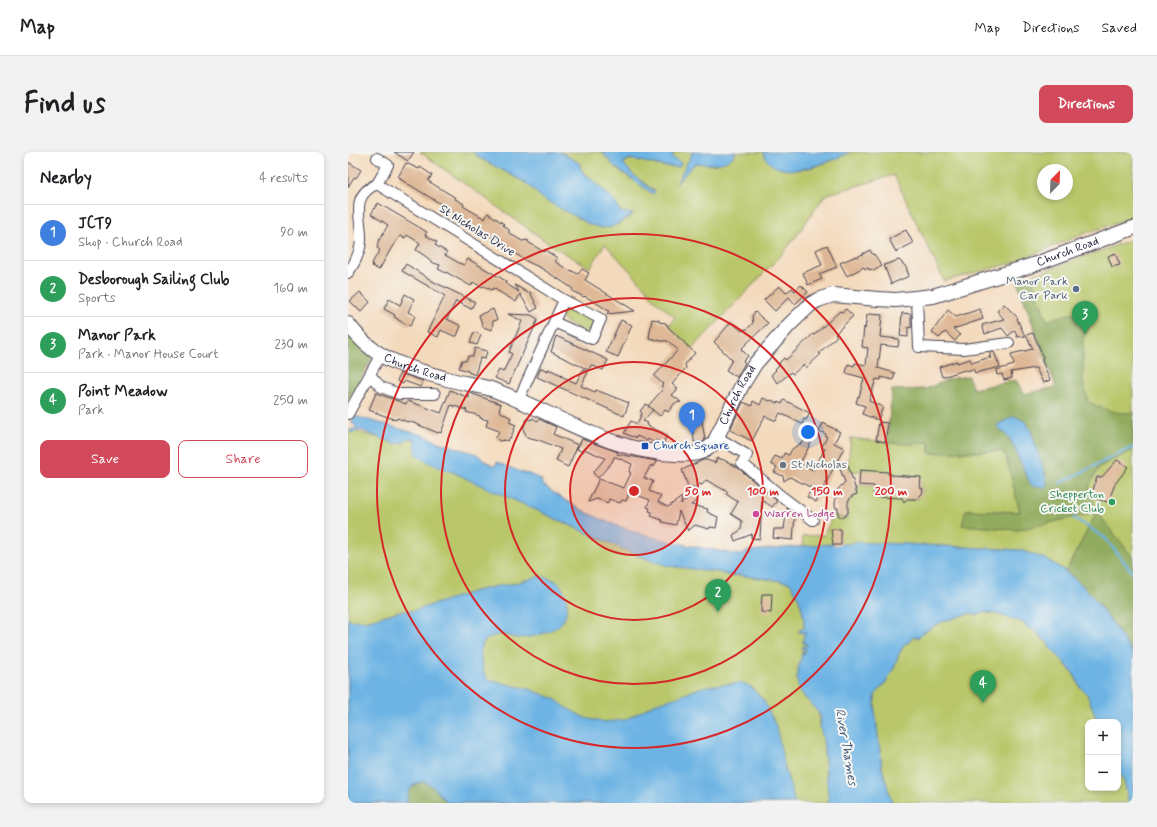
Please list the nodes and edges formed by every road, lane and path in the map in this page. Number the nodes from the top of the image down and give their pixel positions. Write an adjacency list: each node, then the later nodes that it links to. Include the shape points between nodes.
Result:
1 (376, 158): 2 (street, via 388,165)
2 (377, 184): 4 (street, via 369,187 360,198 359,250); 6 (street, St Nicholas Drive)
3 (1133, 228): 5 (street, Church Road, via 1033,265)
4 (348, 273)
5 (917, 299): 9 (street, via 919,347 964,349); 15 (street, Church Road, via 878,300 833,295 811,304 788,325 755,364)
6 (564, 300): 7 (street); 7 (street, St Nicholas Drive, via 601,319 592,339)
7 (554, 322): 13 (street)
8 (348, 324): 10 (street, Church Road, via 370,348)
9 (1008, 344)
10 (381, 354): 11 (street); 13 (street, Church Road, via 412,368 491,389)
11 (370, 375): 12 (street, via 381,387 399,394); 14 (street)
12 (435, 394)
13 (518, 401): 15 (street, Church Road, via 610,442 638,450 696,454 709,449)
14 (348, 414)
15 (717, 437): 16 (street, via 747,455 742,463)
16 (814, 520)

